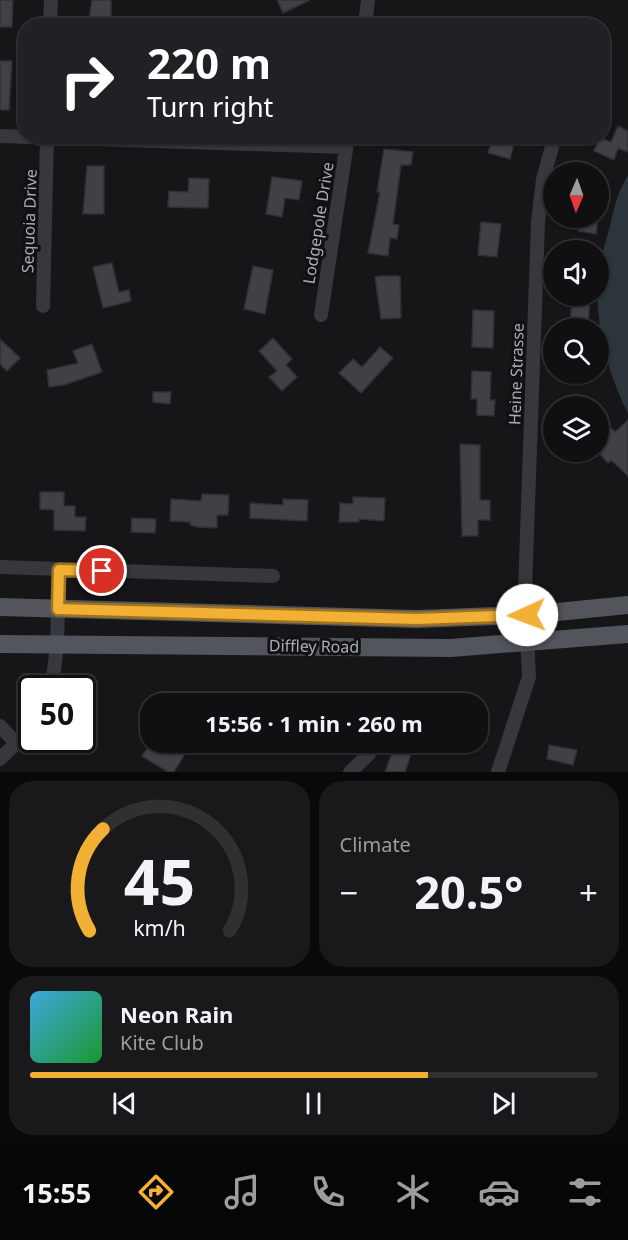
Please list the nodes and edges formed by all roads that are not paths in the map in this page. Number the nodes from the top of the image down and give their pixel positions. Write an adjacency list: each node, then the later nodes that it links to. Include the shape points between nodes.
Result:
1 (51, 0): 3 (street)
2 (368, 0): 4 (street)
3 (50, 18)
4 (366, 18)
5 (0, 136): 6 (street)
6 (18, 136)
7 (47, 144): 10 (street, Sequoia Drive)
8 (347, 144): 11 (street, Lodgepole Drive)
9 (553, 144): 18 (street, Heine Strasse, via 543,179 538,222)
10 (43, 306)
11 (321, 315)
12 (0, 567): 13 (street)
13 (59, 570): 14 (street); 17 (street)
14 (273, 576)
15 (628, 604): 18 (main road, Diffley Road)
16 (0, 607): 17 (main road, Diffley Road)
17 (58, 609): 18 (main road, Diffley Road, via 417,619); 22 (street)
18 (527, 615): 21 (street, Heine Strasse)
19 (628, 634): 21 (main road, Diffley Road)
20 (0, 644): 22 (main road, Diffley Road)
21 (528, 644): 22 (main road, Diffley Road, via 451,648); 29 (street, Heine Strasse, via 529,677)
22 (57, 645): 23 (street)
23 (54, 675)
24 (0, 726): 25 (street)
25 (16, 743): 27 (street)
26 (369, 753): 28 (street)
27 (0, 759)
28 (350, 772)
29 (498, 772)

